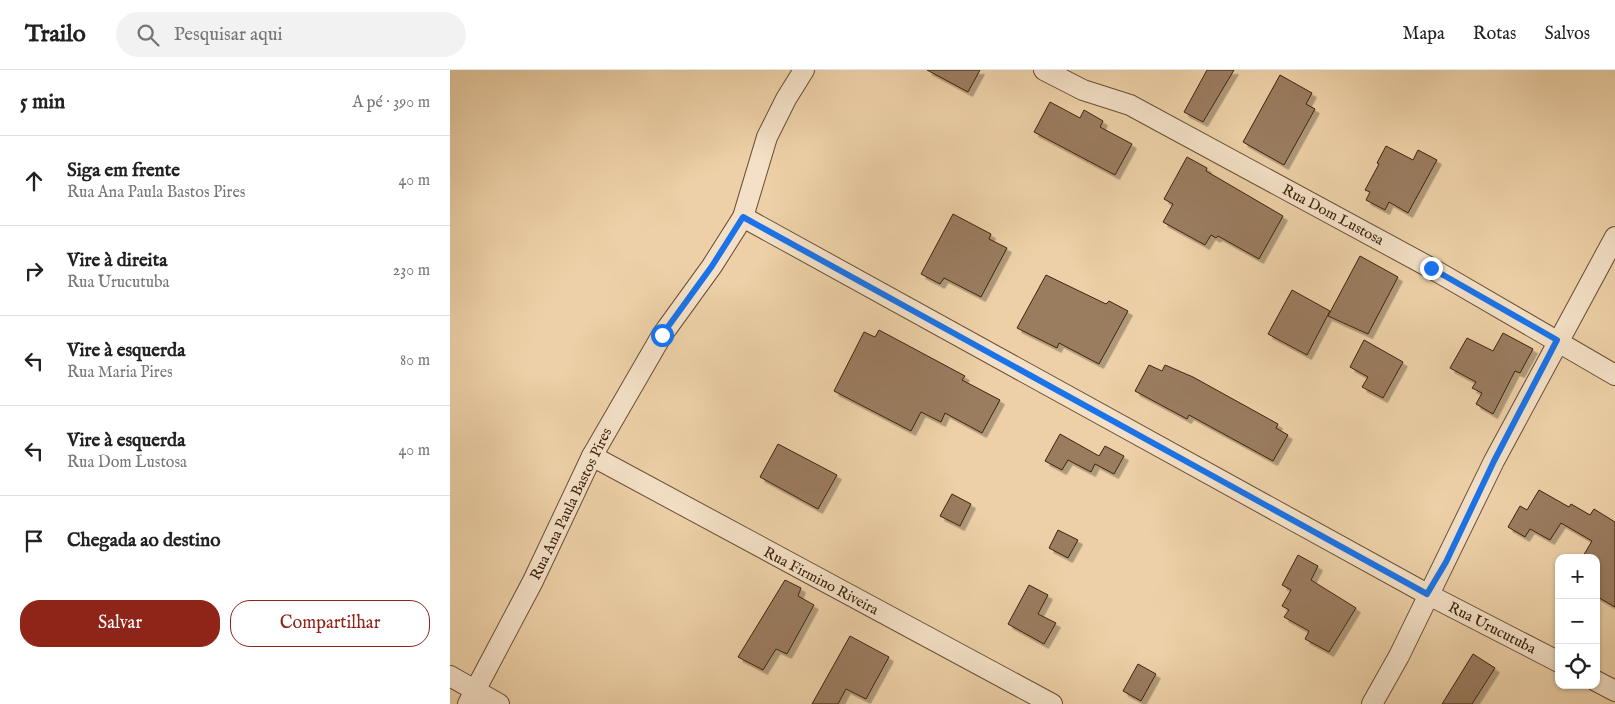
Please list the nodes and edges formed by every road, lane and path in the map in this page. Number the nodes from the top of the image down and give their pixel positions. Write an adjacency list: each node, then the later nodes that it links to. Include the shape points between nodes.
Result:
1 (804, 70): 3 (street, Rua Ana Paula Bastos Pires, via 767,137)
2 (1044, 70): 5 (street, Rua Dom Lustosa, via 1083,90 1130,105)
3 (743, 217): 7 (street, Rua Ana Paula Bastos Pires, via 662,335); 8 (street, Rua Urucutuba)
4 (1615, 237): 5 (street)
5 (1557, 340): 6 (street, Rua Dom Lustosa); 8 (street)
6 (1615, 375)
7 (592, 456): 13 (street, Rua Ana Paula Bastos Pires, via 533,581); 15 (street, Rua Firmino Riveira)
8 (1427, 594): 9 (street, Rua Urucutuba); 16 (street, via 1399,656)
9 (1555, 660)
10 (450, 676): 13 (street)
11 (1600, 683): 12 (street)
12 (1615, 691)
13 (471, 697): 14 (street)
14 (499, 704)
15 (1052, 704)
16 (1372, 704)

